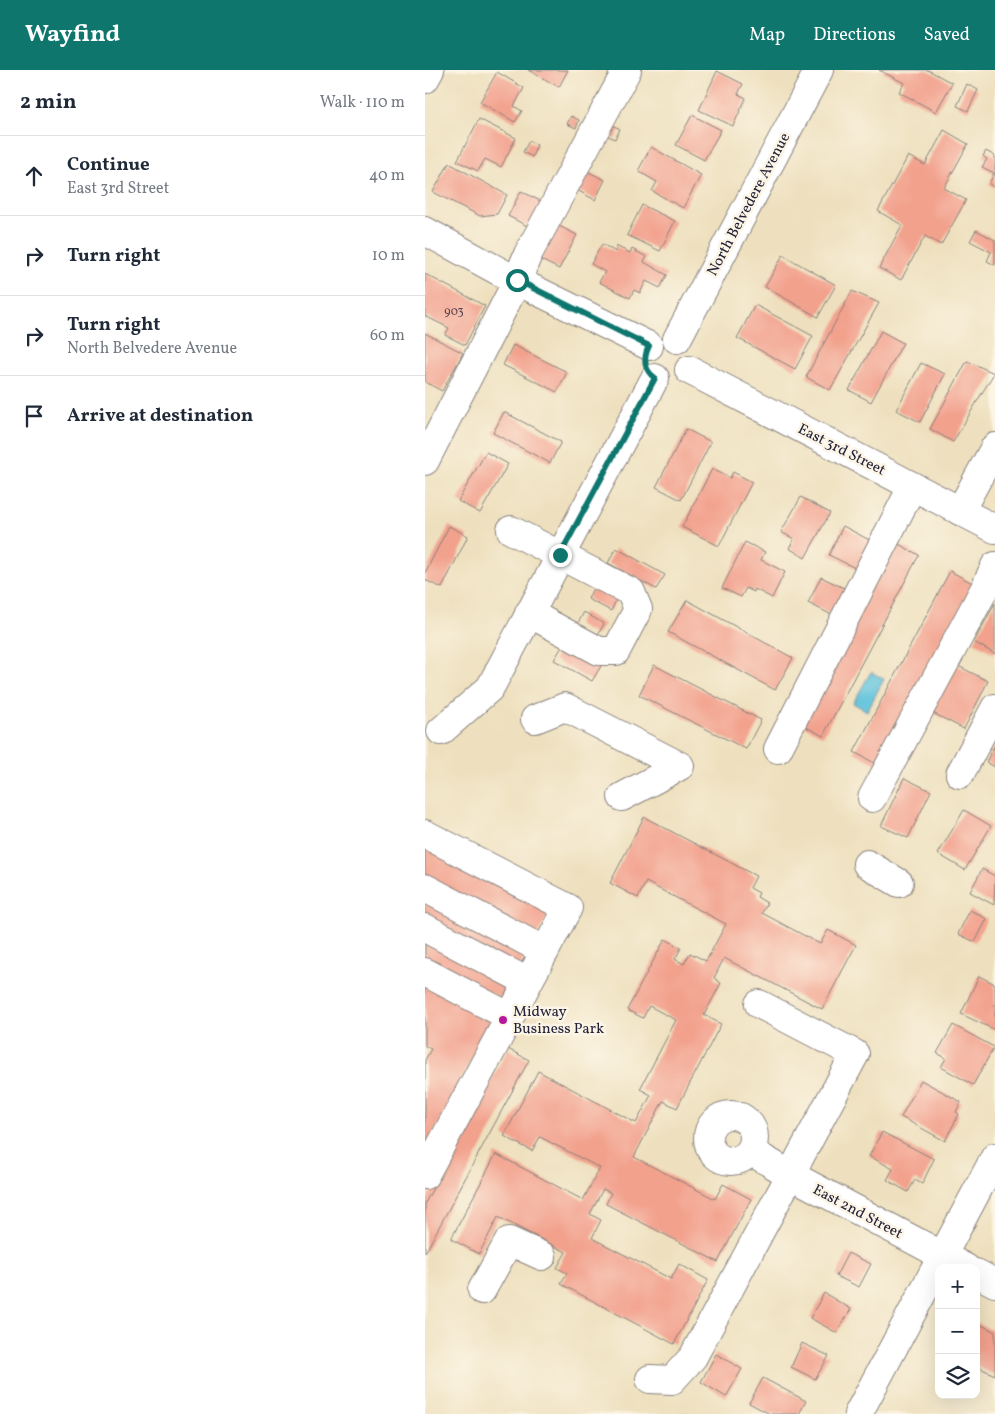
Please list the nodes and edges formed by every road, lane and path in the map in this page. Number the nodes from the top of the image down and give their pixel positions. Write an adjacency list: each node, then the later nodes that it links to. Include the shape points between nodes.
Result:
1 (430, 70): 4 (street)
2 (627, 70): 6 (street)
3 (819, 70): 7 (street, North Belvedere Avenue)
4 (425, 79)
5 (425, 231): 6 (street)
6 (517, 280): 8 (street); 12 (street)
7 (677, 339): 8 (street, via 662,338); 9 (street, via 684,343 691,356)
8 (649, 346): 10 (street, via 645,361)
9 (689, 370): 10 (street, via 671,382); 13 (street, East 3rd Street)
10 (655, 378): 17 (street)
11 (995, 447): 14 (street)
12 (425, 461)
13 (912, 486): 14 (street, East 3rd Street); 23 (street)
14 (960, 511): 15 (street, East 3rd Street)
15 (995, 529)
16 (511, 530): 17 (street)
17 (560, 555): 19 (street); 19 (street, via 631,592 639,610 617,651 599,651)
18 (995, 566): 26 (street)
19 (529, 613): 22 (street, via 490,688)
20 (995, 708): 24 (street)
21 (535, 719): 25 (street, via 565,707 680,766)
22 (441, 731)
23 (778, 749)
24 (960, 774)
25 (622, 797)
26 (872, 798)
27 (425, 834): 32 (street, via 568,908)
28 (867, 864): 29 (street)
29 (899, 883)
30 (425, 888): 32 (street)
31 (425, 928): 34 (street)
32 (545, 951): 34 (street)
33 (425, 972): 36 (street)
34 (528, 982): 36 (street)
35 (759, 1004): 40 (street, via 855,1054)
36 (510, 1017): 39 (street)
37 (751, 1152): 40 (street, East 2nd Street)
38 (995, 1157): 42 (street)
39 (425, 1175)
40 (791, 1175): 42 (street, East 2nd Street); 46 (street, via 693,1357 672,1380)
41 (542, 1256): 45 (street, via 509,1241)
42 (954, 1262): 47 (street)
43 (980, 1275): 44 (street)
44 (995, 1283)
45 (483, 1290)
46 (650, 1379)
47 (858, 1414)

